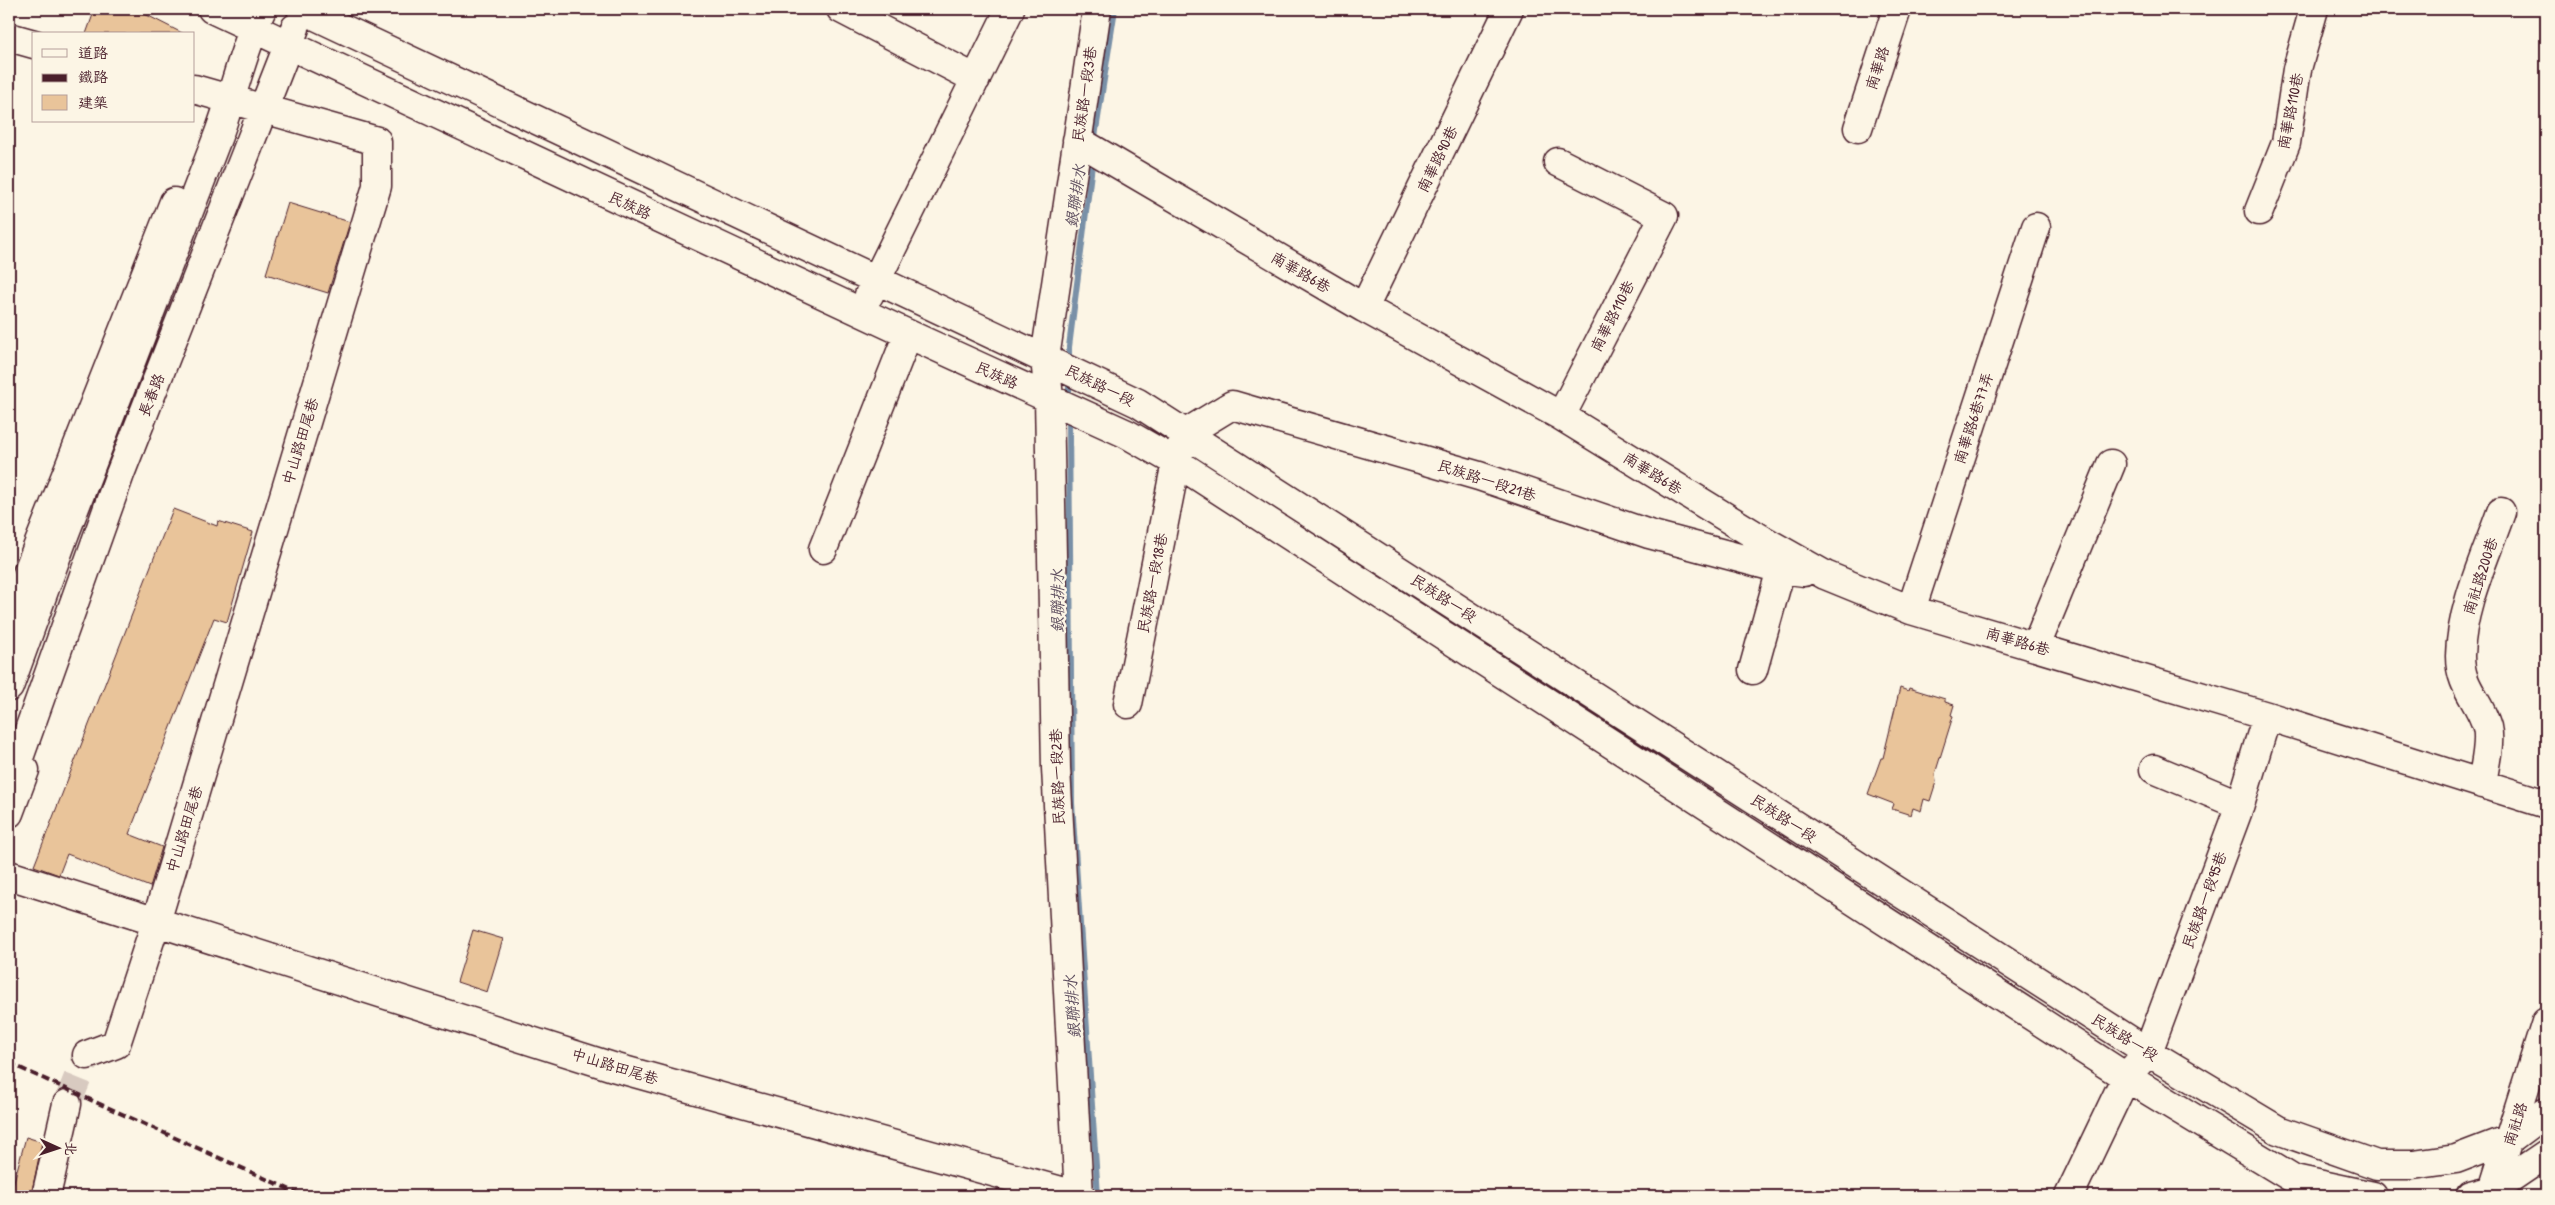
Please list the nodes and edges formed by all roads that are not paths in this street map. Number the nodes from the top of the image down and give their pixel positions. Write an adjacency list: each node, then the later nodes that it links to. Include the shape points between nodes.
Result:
1 (212, 9): 9 (street, 民族路)
2 (303, 9): 12 (street, 長春路); 23 (street)
3 (840, 9): 13 (street)
4 (1010, 9): 13 (street)
5 (1096, 9): 18 (street, 民族路一段3巷)
6 (1509, 9): 24 (street, 南華路90巷)
7 (1897, 9): 17 (street, 南華路)
8 (2314, 9): 21 (street, 南華路110巷, via 2297,69 2286,143)
9 (257, 18): 12 (street, 民族路); 15 (street, 長春路)
10 (9, 37): 11 (street)
11 (32, 43)
12 (288, 45): 16 (street, 長春路); 25 (street, 民族路)
13 (976, 79): 23 (street)
14 (195, 89): 15 (street, 中山路田尾巷)
15 (231, 101): 16 (street, 中山路田尾巷); 40 (street, via 172,206); 43 (street, 長春路)
16 (264, 109): 19 (street, 長春路); 53 (street, 中山路田尾巷, via 377,141 377,186)
17 (1858, 128)
18 (1088, 147): 24 (street, 南華路6巷); 27 (street, 民族路一段3巷)
19 (246, 155): 48 (street, 長春路, via 120,474); 51 (street, via 224,237)
20 (1558, 162): 29 (street, 南華路110巷, via 1664,216)
21 (2259, 211)
22 (2036, 227): 39 (street, 南華路6巷77弄)
23 (876, 279): 25 (street); 27 (street)
24 (1364, 308): 29 (street, 南華路6巷)
25 (861, 312): 26 (street, 民族路)
26 (908, 334): 28 (street, 民族路); 35 (street)
27 (1060, 365): 28 (street, 民族路一段2巷); 30 (street, 民族路一段, via 1138,403)
28 (1062, 404): 31 (street, 民族路一段, via 1127,434); 64 (street, 民族路一段2巷, via 1056,768)
29 (1561, 416): 38 (street, 南華路6巷)
30 (1186, 433): 31 (street); 34 (street, 民族路一段); 36 (street, 民族路一段21巷, via 1232,405 1479,476 1649,534)
31 (1176, 462): 37 (street, 民族路一段); 44 (street, 民族路一段18巷)
32 (2111, 464): 41 (street)
33 (2501, 512): 47 (street, 南社路200巷, via 2466,614 2460,656 2464,684 2488,733)
34 (1366, 548): 37 (street); 55 (street, 民族路一段)
35 (823, 549)
36 (1781, 569): 38 (street, 民族路一段21巷); 42 (street)
37 (1348, 573): 57 (street, 民族路一段)
38 (1825, 575): 39 (street, 南華路6巷)
39 (1911, 610): 41 (street, 南華路6巷)
40 (9, 619)
41 (2036, 646): 45 (street, 南華路6巷)
42 (1753, 670)
43 (9, 687)
44 (1128, 704)
45 (2267, 716): 47 (street, 南華路6巷); 50 (street, 民族路一段95巷)
46 (2154, 769): 50 (street)
47 (2482, 784): 49 (street, 南華路6巷)
48 (9, 786)
49 (2546, 804)
50 (2240, 805): 55 (street, 民族路一段95巷)
51 (9, 813)
52 (9, 875): 53 (street, 中山路田尾巷)
53 (156, 922): 56 (street, 中山路田尾巷, via 116,1044); 64 (street, 中山路田尾巷, via 613,1067)
54 (2546, 1022): 60 (street, 南社路)
55 (2148, 1052): 57 (street, 民族路一段95巷); 60 (street, 民族路一段, via 2278,1130 2377,1165 2413,1165 2456,1159)
56 (87, 1055)
57 (2126, 1077): 65 (street, 民族路一段95巷); 66 (street, 民族路一段, via 2294,1179)
58 (67, 1104): 63 (street)
59 (2546, 1112): 60 (street, 民族路一段)
60 (2511, 1138): 62 (street, 南社路)
61 (2546, 1154): 62 (street)
62 (2484, 1194)
63 (46, 1196)
64 (1079, 1196)
65 (2069, 1196)
66 (2373, 1196)

